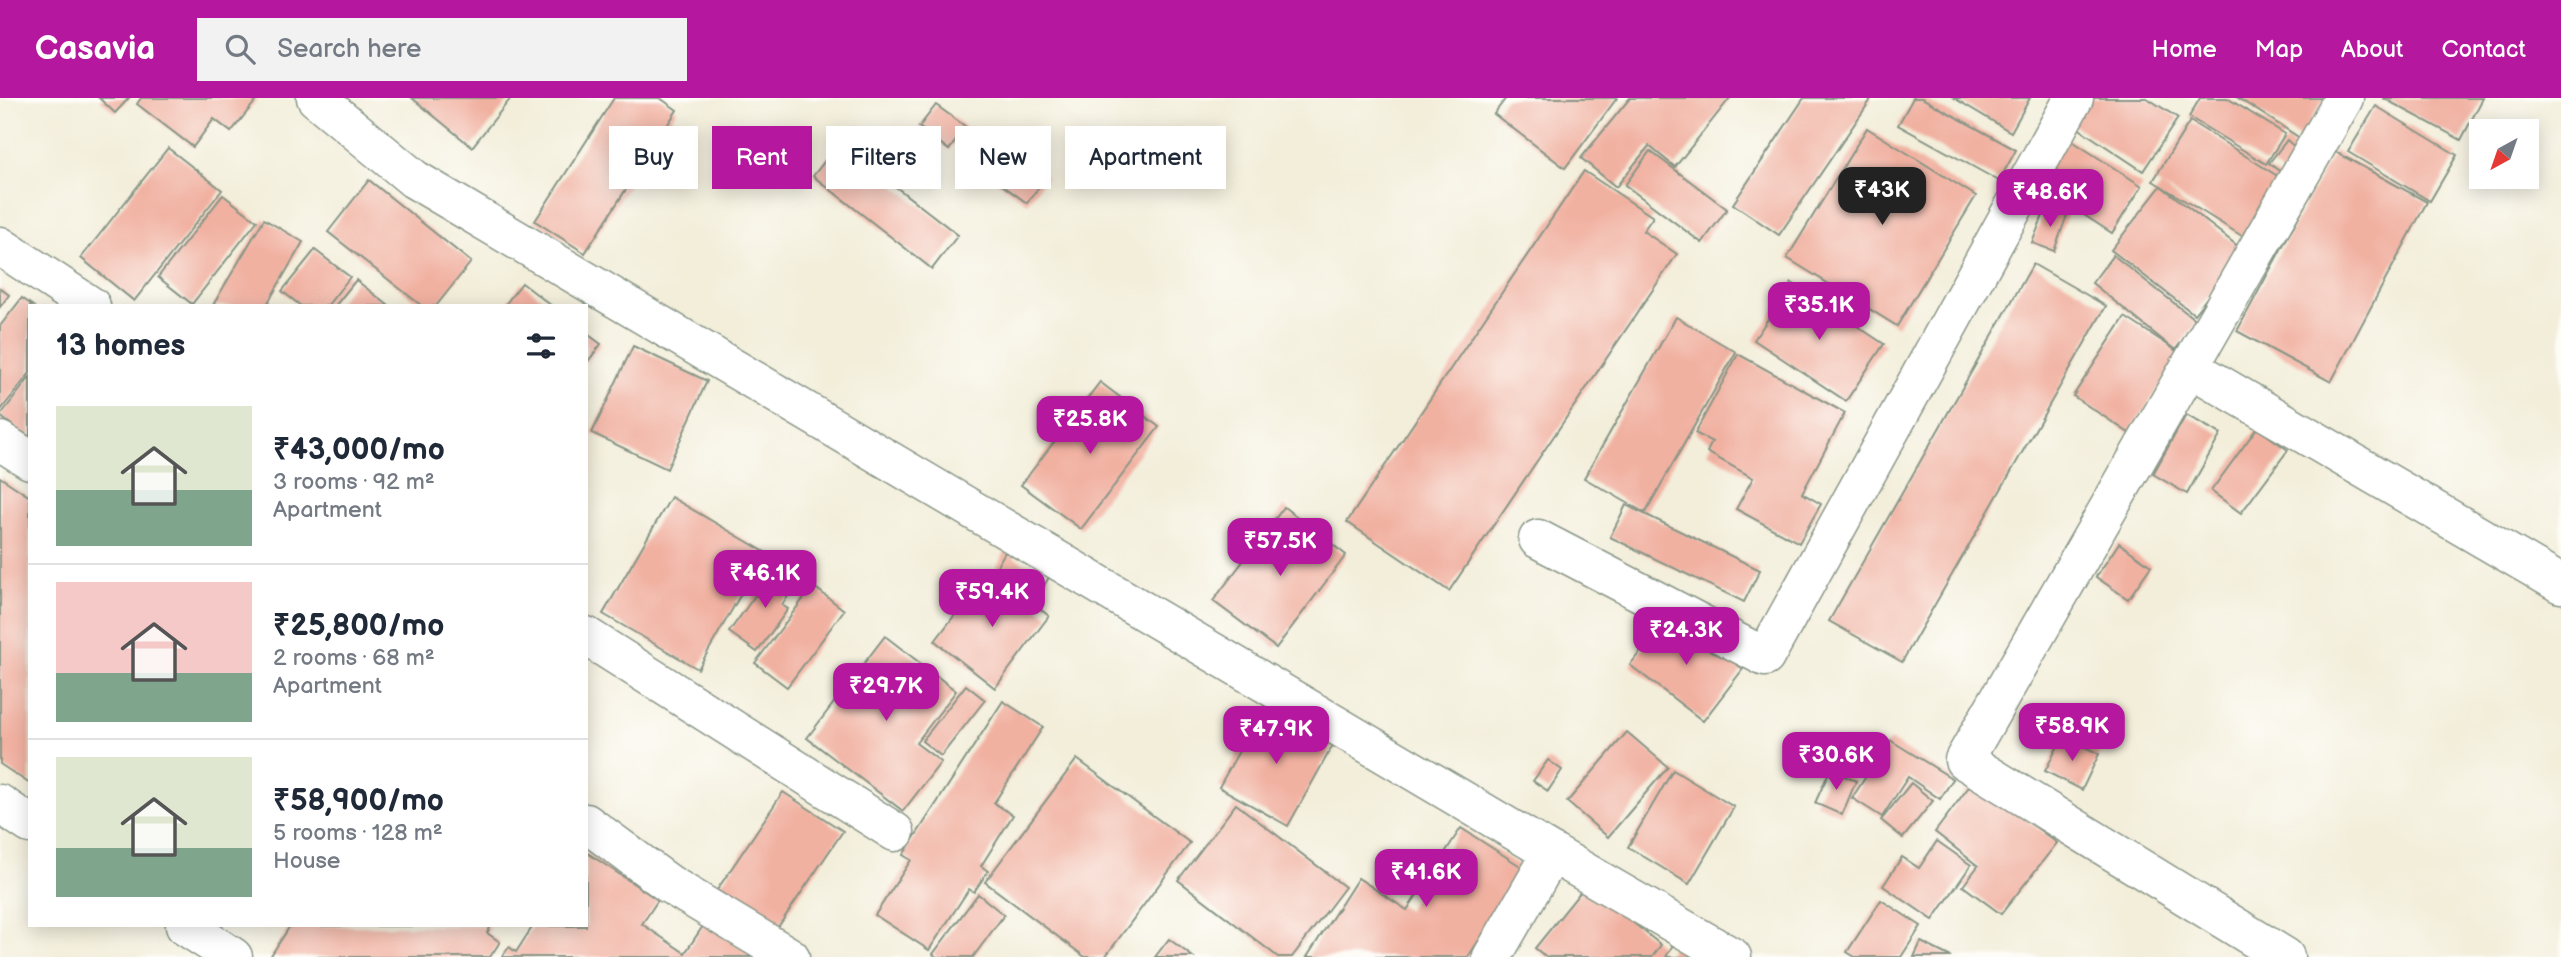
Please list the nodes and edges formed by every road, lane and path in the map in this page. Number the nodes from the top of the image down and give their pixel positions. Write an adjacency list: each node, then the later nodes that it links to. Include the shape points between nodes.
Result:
1 (2074, 98): 9 (street, via 1765,657)
2 (2344, 98): 6 (street)
3 (324, 100): 16 (street, via 414,179)
4 (0, 246): 5 (street)
5 (88, 304)
6 (2190, 368): 10 (street); 22 (street, via 1964,760)
7 (0, 441): 8 (street)
8 (28, 459)
9 (1538, 539)
10 (2561, 584)
11 (588, 637): 15 (street)
12 (0, 804): 13 (street)
13 (28, 823)
14 (588, 824): 19 (street, via 669,884)
15 (895, 832)
16 (1552, 853): 20 (street); 21 (street)
17 (187, 927): 18 (street)
18 (233, 957)
19 (790, 957)
20 (1492, 957)
21 (1732, 957)
22 (2285, 957)

